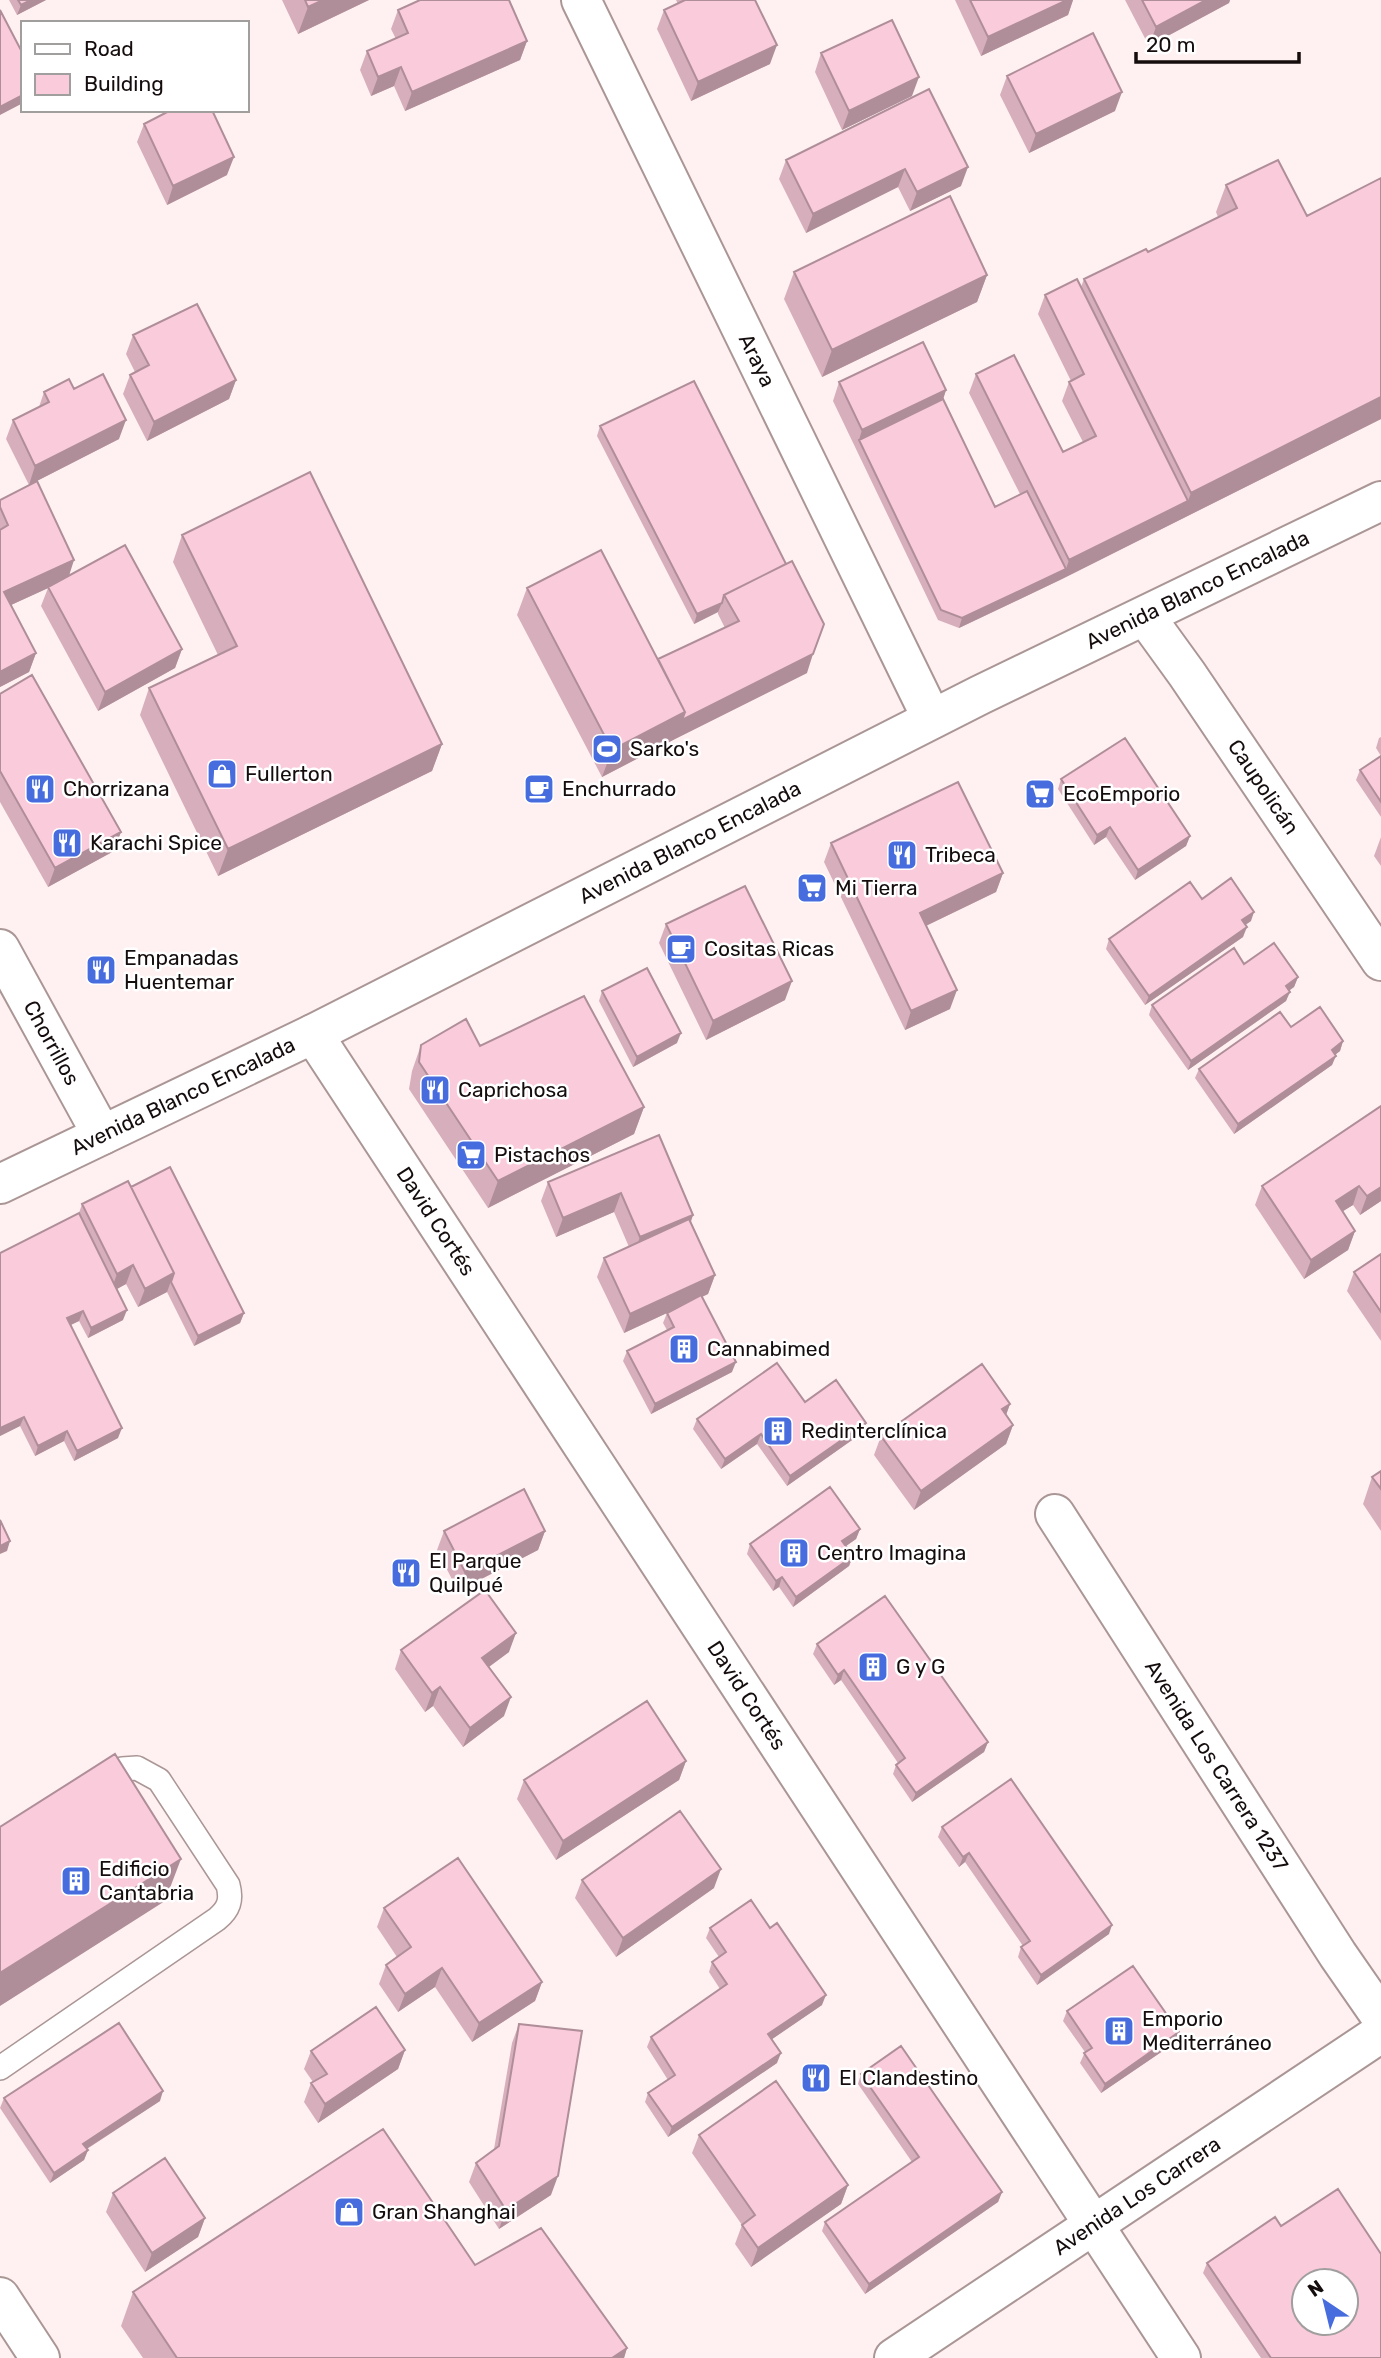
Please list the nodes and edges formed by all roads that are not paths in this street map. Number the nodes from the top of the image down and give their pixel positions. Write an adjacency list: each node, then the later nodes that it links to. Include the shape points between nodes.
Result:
1 (581, 0): 4 (street, Araya)
2 (1381, 500): 3 (street, Avenida Blanco Encalada)
3 (1145, 616): 4 (street, Avenida Blanco Encalada); 6 (street, Caupolicán)
4 (932, 719): 7 (street, Avenida Blanco Encalada)
5 (0, 949): 8 (street, Chorrillos)
6 (1381, 961)
7 (313, 1034): 8 (street, Avenida Blanco Encalada); 15 (street, David Cortés)
8 (102, 1135): 9 (street, Avenida Blanco Encalada)
9 (0, 1184)
10 (1055, 1514): 12 (street, Avenida Los Carrera 1237)
11 (72, 1796): 14 (lane, via 122,1769 137,1768 159,1780 228,1885 229,1905 217,1919)
12 (1381, 2017)
13 (1381, 2033): 15 (street, Avenida Los Carrera)
14 (0, 2068)
15 (1094, 2226): 17 (street, Avenida Los Carrera); 19 (street, David Cortés)
16 (0, 2297): 18 (street)
17 (914, 2353)
18 (40, 2358)
19 (1181, 2358)

